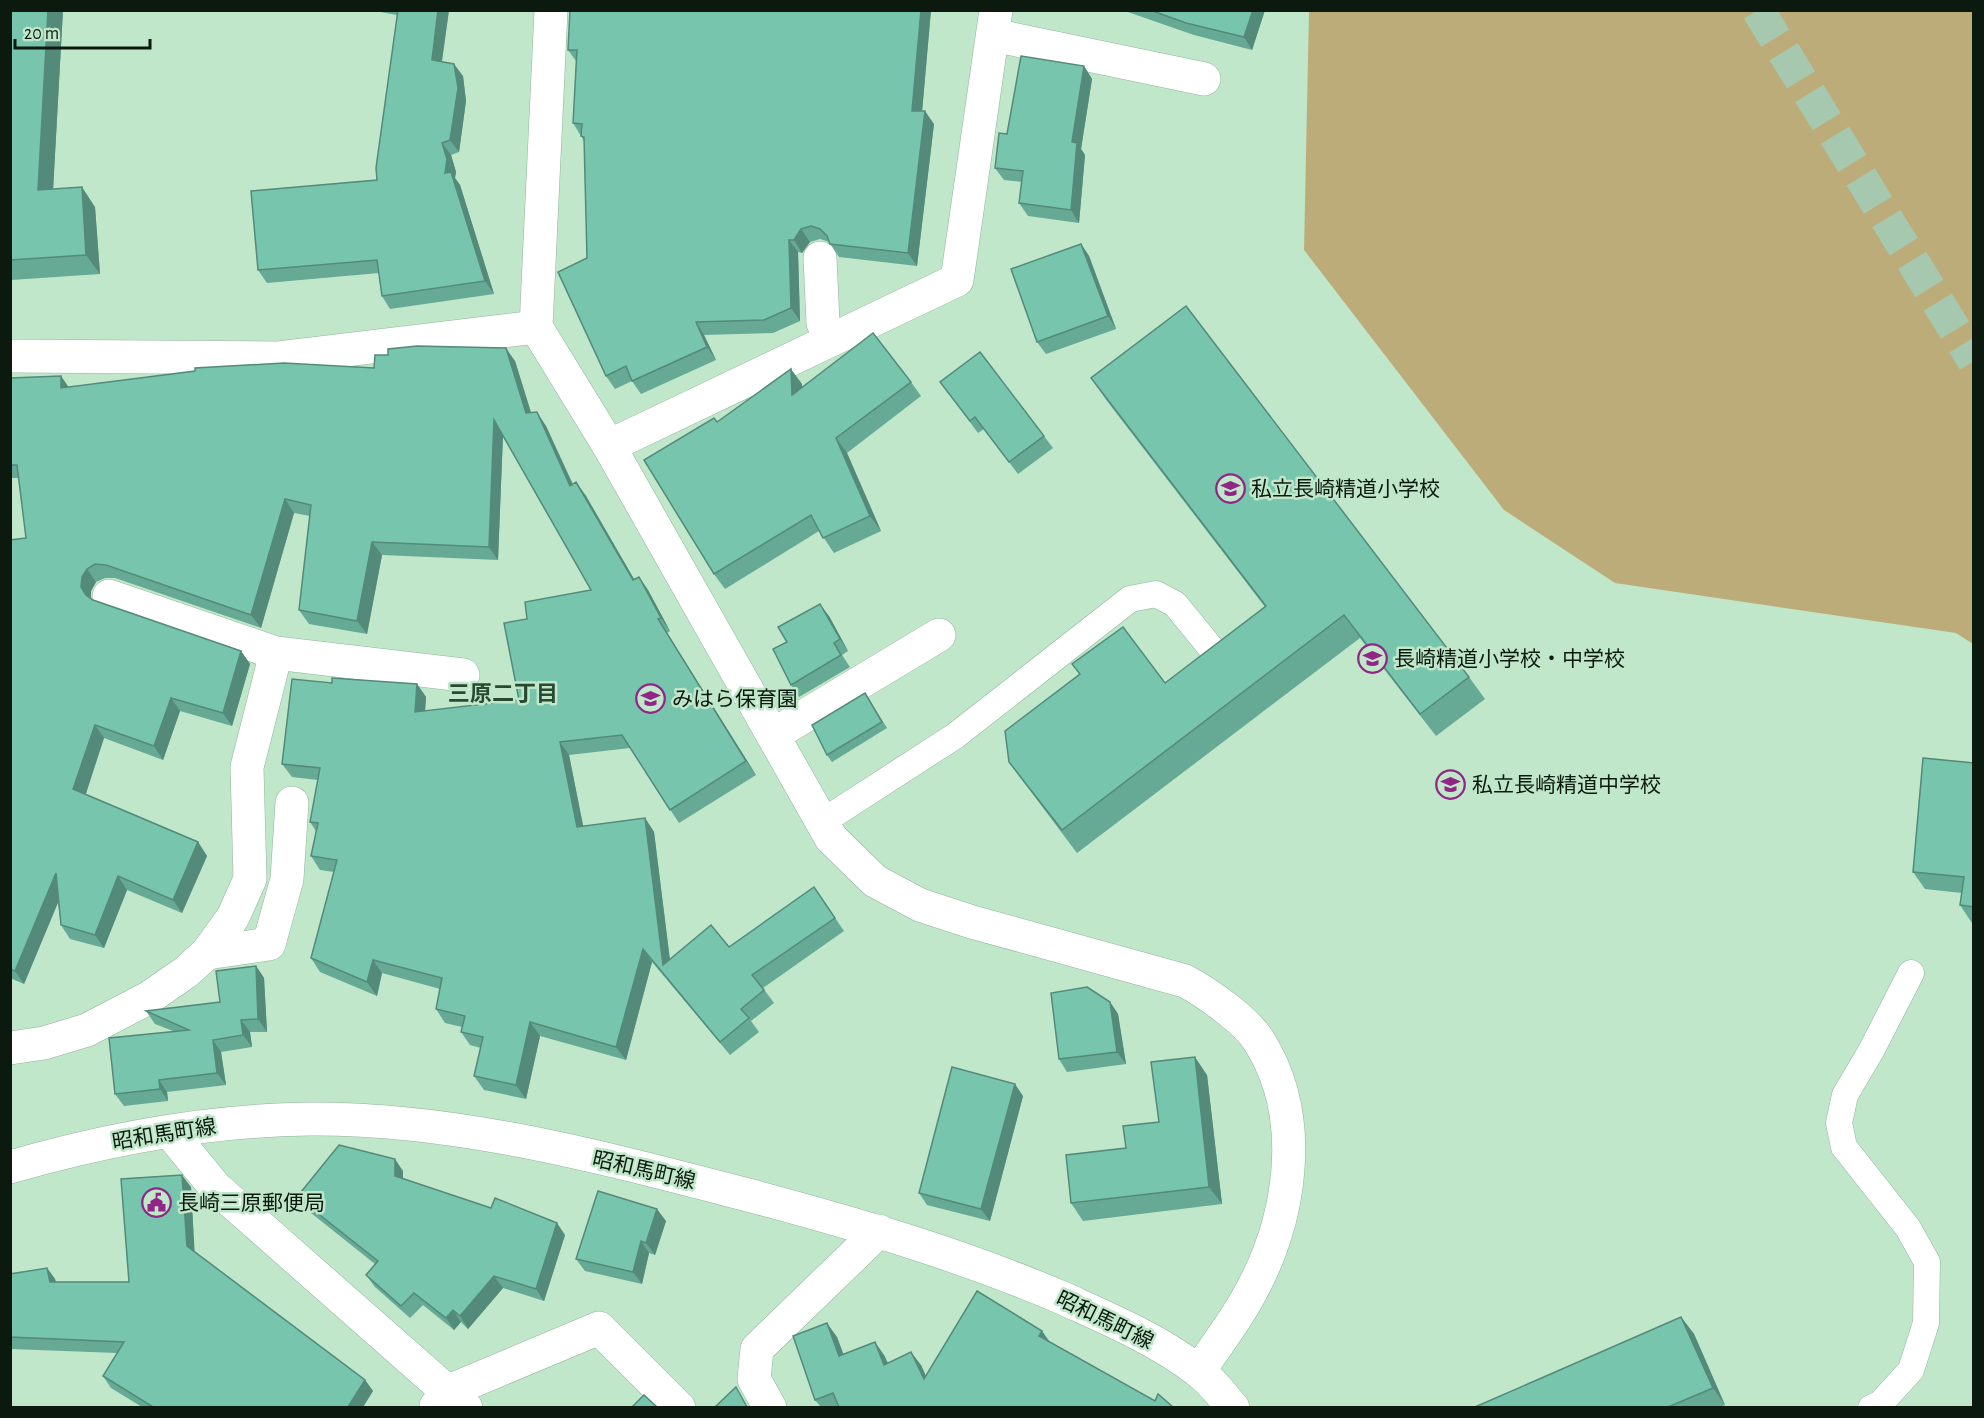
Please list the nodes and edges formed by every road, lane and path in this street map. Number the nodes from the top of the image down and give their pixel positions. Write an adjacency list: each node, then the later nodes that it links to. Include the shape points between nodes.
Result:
1 (551, 10): 5 (street)
2 (994, 23): 3 (street); 6 (street, via 957,280)
3 (1204, 79)
4 (820, 258): 6 (street, via 823,323)
5 (536, 327): 7 (street, via 279,358); 8 (street)
6 (831, 340): 8 (street)
7 (10, 356)
8 (609, 446): 14 (street)
9 (109, 596): 12 (street)
10 (939, 635): 14 (street)
11 (1211, 648): 16 (lane, via 1175,604 1156,594 1130,599 955,736)
12 (276, 653): 13 (street); 17 (street, via 247,767 250,879 233,916)
13 (464, 675)
14 (772, 735): 16 (street)
15 (292, 803): 17 (street, via 287,879 269,944)
16 (822, 822): 23 (street, via 831,838 875,881 920,905 1185,981 1207,992 1258,1039 1278,1077 1289,1128 1289,1162 1281,1217 1248,1298)
17 (207, 953): 19 (street, via 150,997 87,1030)
18 (1911, 972): 28 (lane, via 1845,1095 1839,1123 1844,1147 1908,1228 1927,1262 1926,1323 1911,1370 1880,1404)
19 (10, 1048)
20 (170, 1132): 21 (street, 昭和馬町線, via 70,1149); 22 (street, 昭和馬町線, via 309,1119 455,1129 637,1166); 24 (street, via 215,1187)
21 (10, 1167)
22 (879, 1231): 23 (street, 昭和馬町線, via 1006,1274 1122,1324); 26 (street, via 757,1349 754,1379)
23 (1199, 1371): 27 (street, 昭和馬町線)
24 (450, 1402): 25 (street, via 599,1328)
25 (679, 1407)
26 (770, 1407)
27 (1233, 1407)
28 (1871, 1407)

